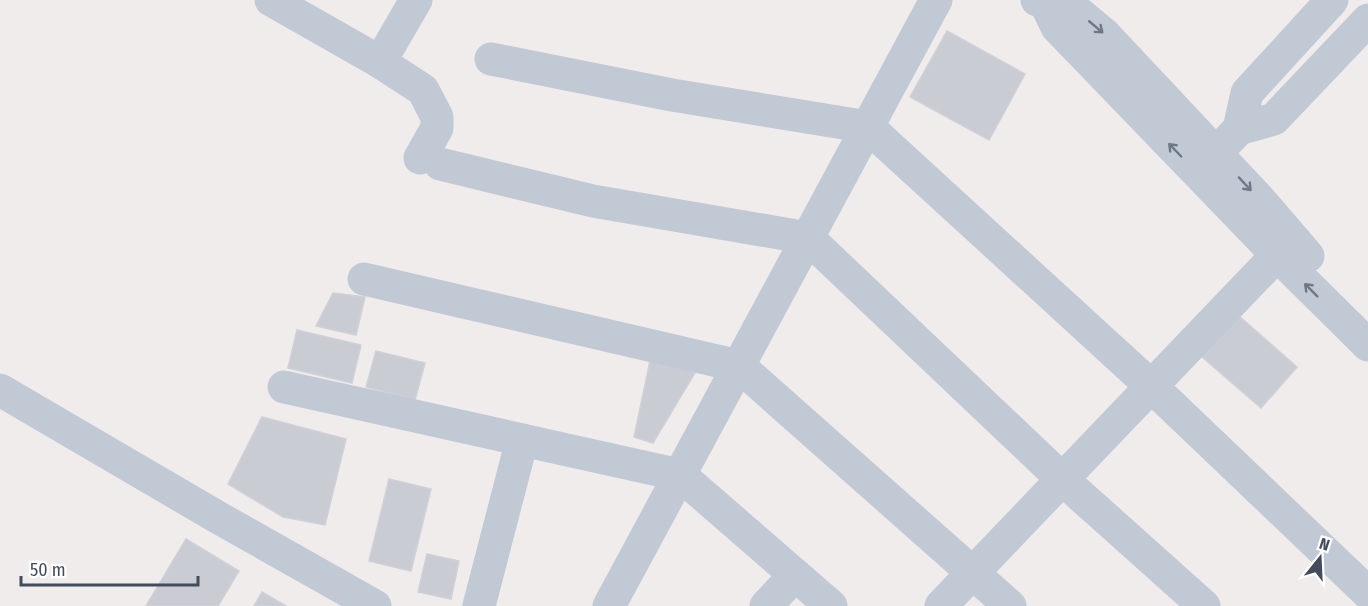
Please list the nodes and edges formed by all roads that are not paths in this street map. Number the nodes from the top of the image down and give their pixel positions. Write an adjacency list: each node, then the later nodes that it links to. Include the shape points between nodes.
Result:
1 (271, 0): 8 (street)
2 (936, 0): 9 (street)
3 (1332, 0): 10 (street, via 1247,93)
4 (414, 1): 8 (street)
5 (1042, 1): 11 (street, one-way to 11, via 1068,4 1105,35); 13 (street, one-way to 5, via 1057,27)
6 (1368, 20): 10 (street, via 1274,119)
7 (490, 59): 9 (street, via 672,95)
8 (380, 62): 12 (street, via 423,90 437,117 430,161 593,201)
9 (868, 127): 12 (street); 18 (street)
10 (1239, 129): 11 (street)
11 (1216, 153): 13 (street, one-way to 13)
12 (808, 238): 17 (street); 23 (street)
13 (1285, 247): 15 (street); 16 (street, one-way to 13); 18 (street)
14 (364, 279): 17 (street)
15 (1368, 317)
16 (1368, 345)
17 (739, 366): 22 (street); 24 (street)
18 (1151, 386): 23 (street); 26 (street)
19 (284, 387): 21 (street)
20 (0, 390): 27 (street)
21 (522, 440): 22 (street); 28 (street)
22 (680, 476): 25 (street); 29 (street)
23 (1062, 479): 24 (street); 34 (street)
24 (973, 572): 32 (street); 33 (street)
25 (795, 575): 30 (street); 31 (street)
26 (1368, 593)
27 (375, 606)
28 (479, 606)
29 (609, 606)
30 (766, 606)
31 (831, 606)
32 (941, 606)
33 (1010, 606)
34 (1204, 606)

